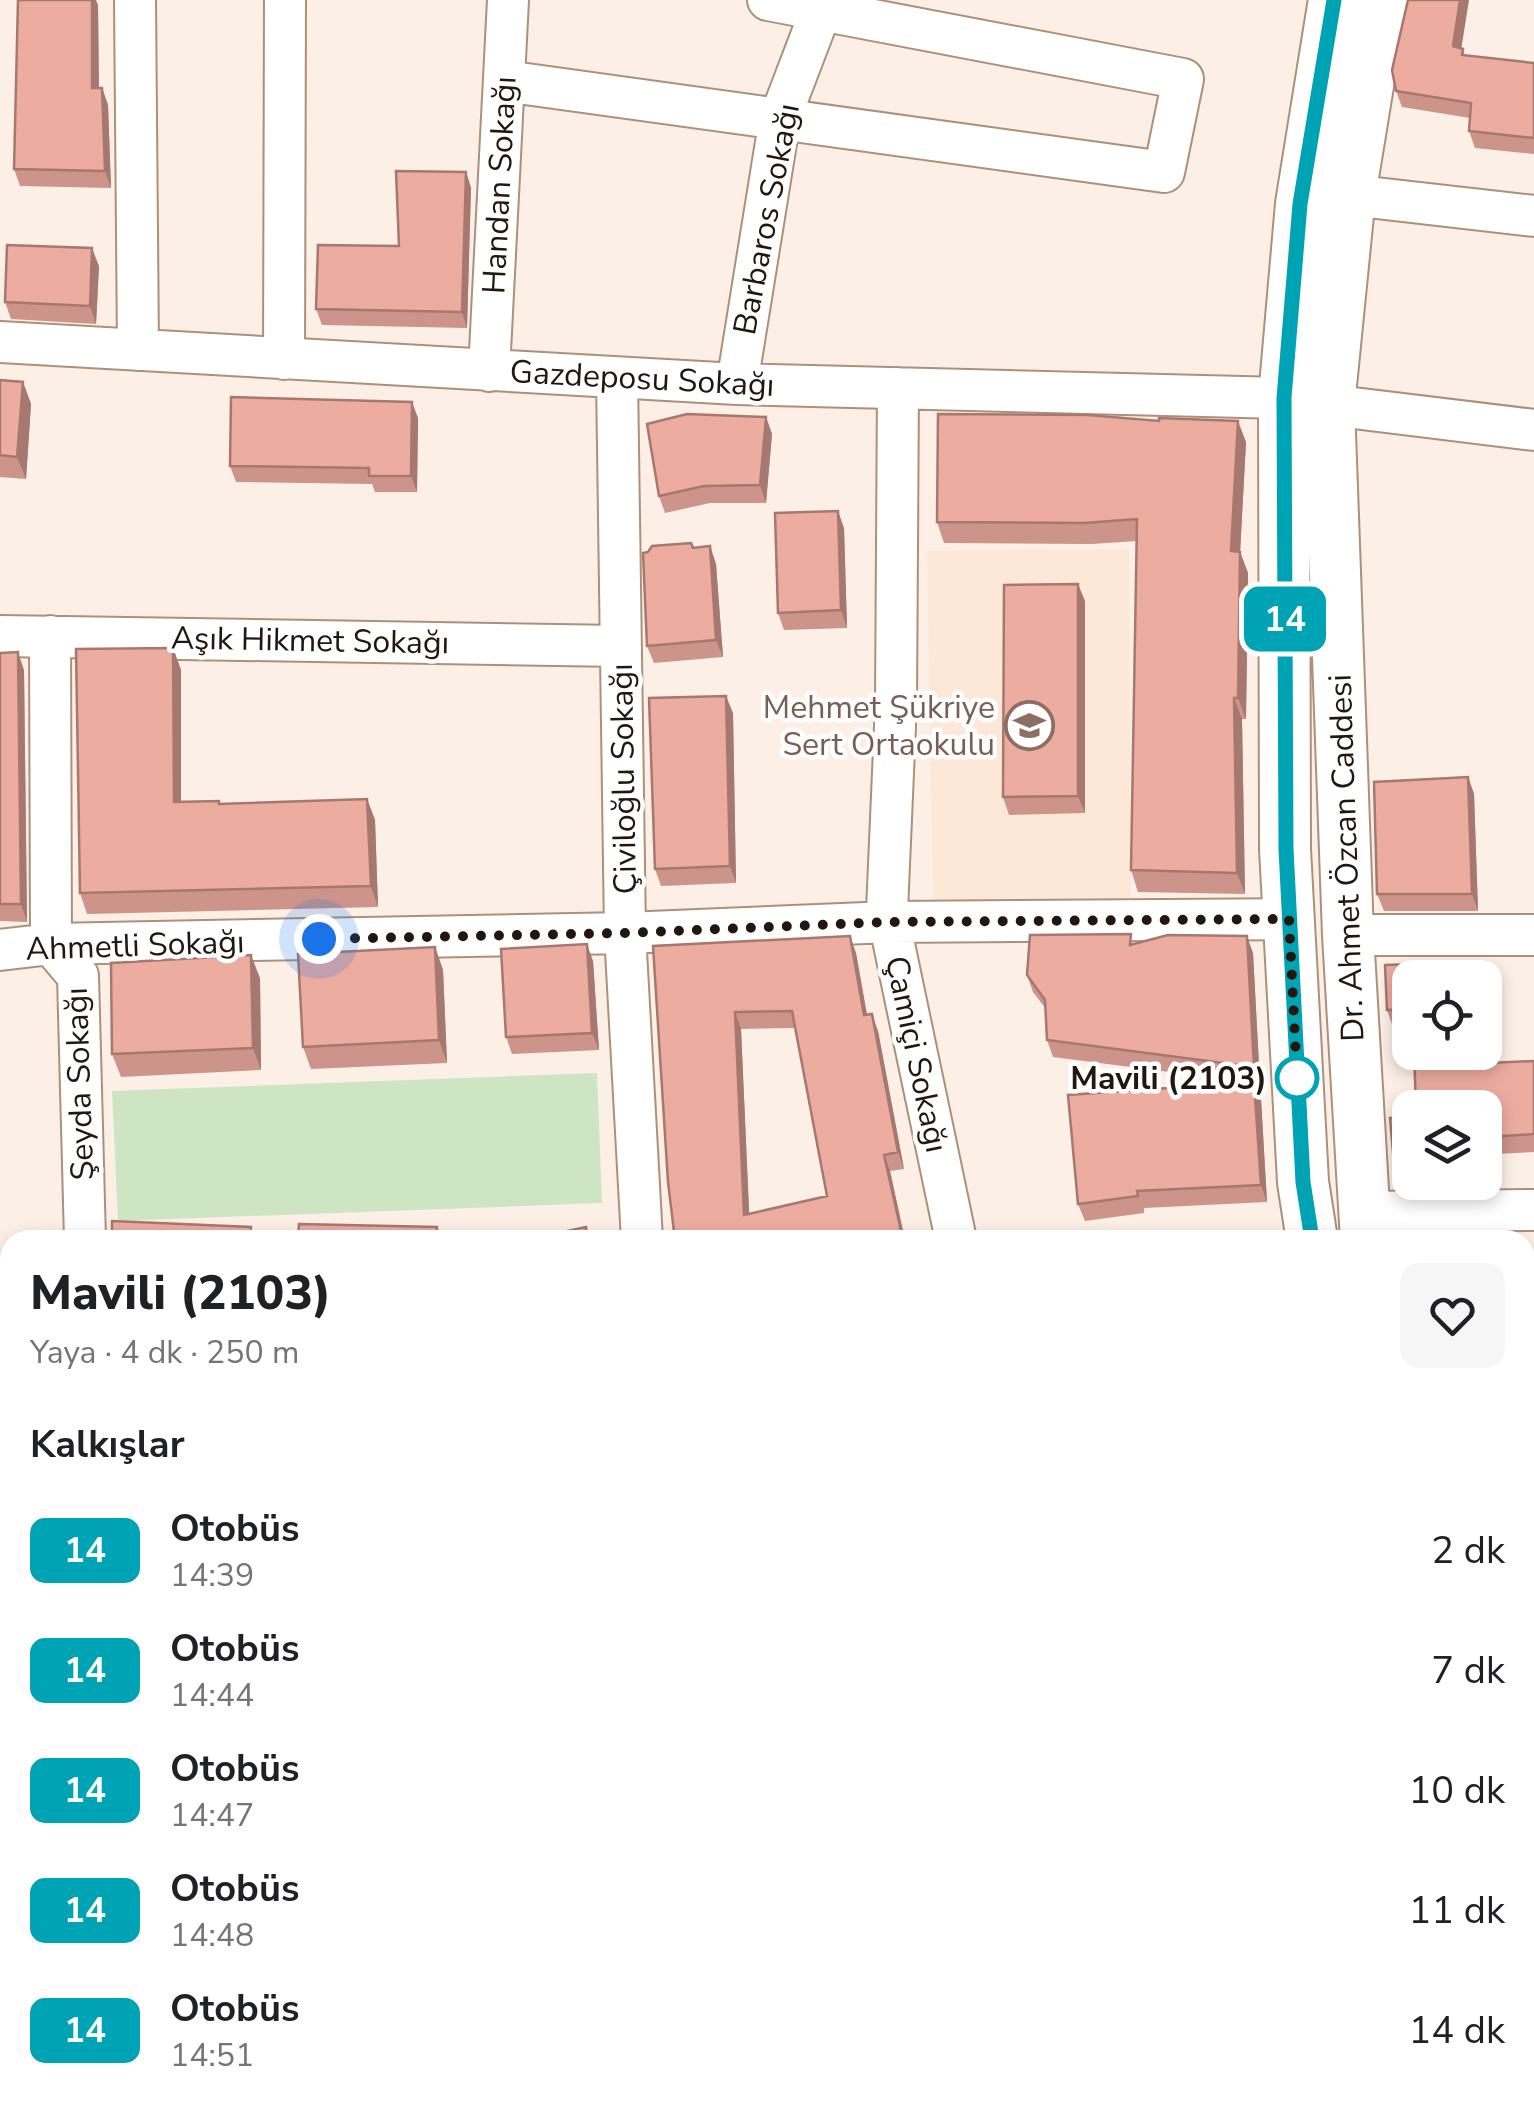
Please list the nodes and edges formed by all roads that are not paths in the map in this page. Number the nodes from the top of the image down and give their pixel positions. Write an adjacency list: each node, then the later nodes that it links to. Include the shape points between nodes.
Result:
1 (135, 0): 13 (street)
2 (284, 0): 14 (street)
3 (508, 0): 8 (street, Handan Sokağı)
4 (768, 0): 7 (street)
5 (1334, 0): 19 (main road, Dr. Ahmet Özcan Caddesi, via 1300,204)
6 (1382, 0): 10 (main road, Dr. Ahmet Özcan Caddesi)
7 (822, 6): 9 (street, Barbaros Sokağı); 9 (street, via 1183,79 1164,172)
8 (504, 81): 9 (street); 15 (street, Handan Sokağı)
9 (780, 118): 17 (street, Barbaros Sokağı)
10 (1350, 195): 11 (street); 19 (main road, Dr. Ahmet Özcan Caddesi)
11 (1534, 216)
12 (0, 342): 13 (street, Gazdeposu Sokağı)
13 (138, 350): 14 (street, Gazdeposu Sokağı)
14 (284, 358): 15 (street, Gazdeposu Sokağı)
15 (489, 371): 16 (street, Gazdeposu Sokağı)
16 (617, 378): 17 (street, Gazdeposu Sokağı); 23 (street, Çiviloğlu Sokağı)
17 (736, 384): 18 (street, Gazdeposu Sokağı)
18 (898, 388): 19 (street, Gazdeposu Sokağı); 25 (street, Çamiçi Sokağı)
19 (1306, 402): 20 (street, Gazdeposu Sokağı); 24 (main road, Dr. Ahmet Özcan Caddesi, via 1286,849); 28 (main road, Dr. Ahmet Özcan Caddesi)
20 (1534, 430)
21 (0, 636): 22 (street, Aşık Hikmet Sokağı)
22 (50, 636): 23 (street, Aşık Hikmet Sokağı); 29 (street, Şeyda Sokağı)
23 (620, 646): 26 (street, Çiviloğlu Sokağı)
24 (1289, 919): 25 (street, Ahmetli Sokağı); 36 (main road, Dr. Ahmet Özcan Caddesi)
25 (890, 922): 26 (street, Ahmetli Sokağı); 35 (street, Çamiçi Sokağı)
26 (625, 933): 29 (street, Ahmetli Sokağı); 34 (street, Çiviloğlu Sokağı)
27 (1534, 935): 28 (street)
28 (1348, 936): 32 (main road, Dr. Ahmet Özcan Caddesi)
29 (51, 944): 30 (street, Ahmetli Sokağı); 33 (street, Şeyda Sokağı, via 78,976)
30 (0, 950)
31 (1534, 1210): 32 (street)
32 (1365, 1226)
33 (85, 1230)
34 (641, 1230)
35 (954, 1230)
36 (1310, 1230)

